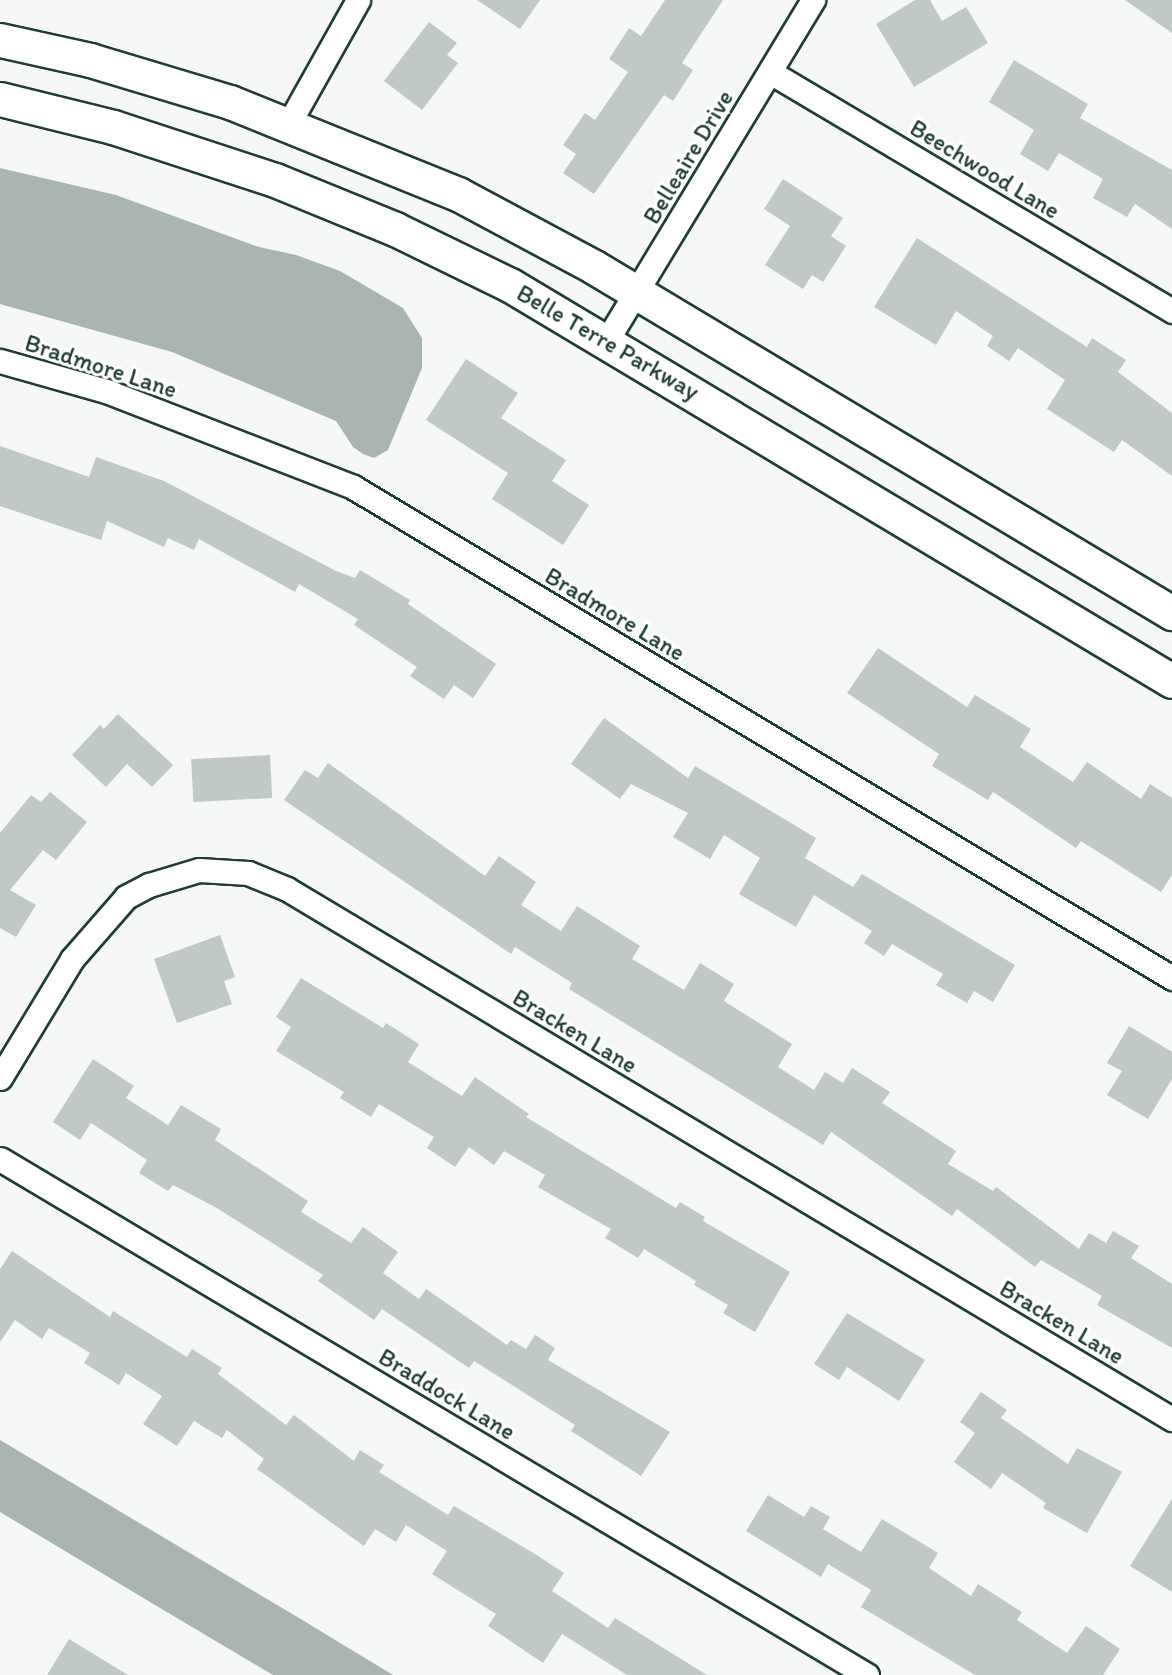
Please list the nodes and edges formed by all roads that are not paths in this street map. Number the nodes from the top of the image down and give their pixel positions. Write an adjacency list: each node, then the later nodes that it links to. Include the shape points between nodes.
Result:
1 (358, 0): 6 (street)
2 (813, 0): 4 (street, Belleaire Drive)
3 (0, 40): 6 (main road, via 162,80)
4 (770, 72): 7 (street, Belleaire Drive); 8 (street, Beechwood Lane)
5 (0, 99): 9 (main road, Belle Terre Parkway, via 113,127 288,185 425,244)
6 (289, 123): 7 (main road, via 458,194)
7 (635, 292): 9 (street, Belleaire Drive); 11 (main road)
8 (1172, 311)
9 (607, 340): 12 (main road, Belle Terre Parkway)
10 (0, 361): 13 (street, Bradmore Lane, via 106,391 352,487)
11 (1172, 613)
12 (1172, 681)
13 (1172, 978)
14 (0, 1078): 16 (street, Bracken Lane, via 72,960 126,897 160,880 199,870 248,873 287,889)
15 (0, 1159): 17 (street, Braddock Lane)
16 (1172, 1419)
17 (867, 1675)

